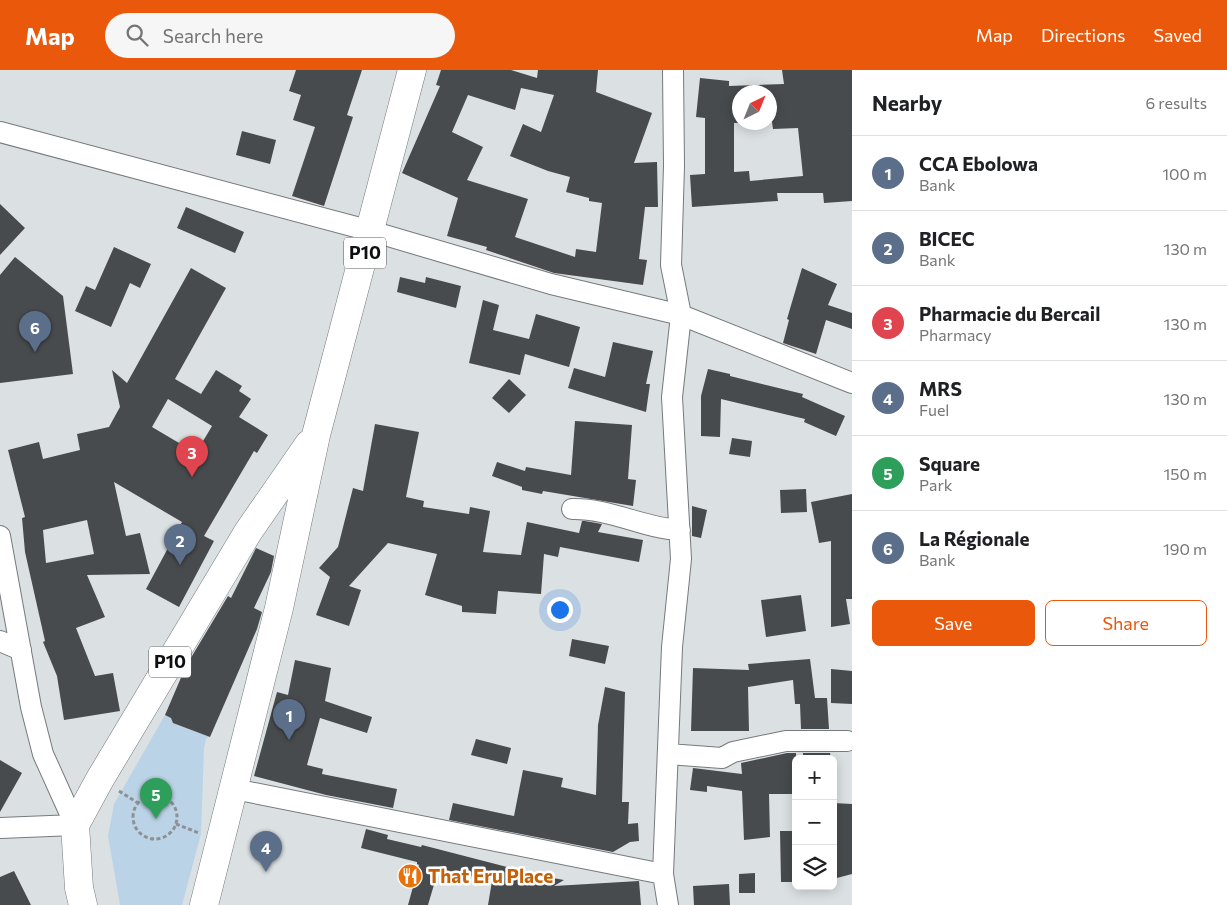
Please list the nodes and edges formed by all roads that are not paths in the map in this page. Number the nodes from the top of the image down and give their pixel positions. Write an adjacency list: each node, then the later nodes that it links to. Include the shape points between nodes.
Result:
1 (412, 70): 4 (main road, P10)
2 (673, 70): 5 (street, via 671,265)
3 (0, 132): 4 (street)
4 (371, 231): 5 (street, via 551,284); 7 (main road, P10)
5 (681, 315): 6 (street); 9 (street, via 672,397)
6 (852, 383)
7 (316, 435): 15 (main road, P10); 16 (main road, P10, via 248,532)
8 (572, 509): 9 (street, via 590,508 658,529)
9 (680, 530): 14 (street, via 681,559 672,647)
10 (0, 536): 12 (street)
11 (0, 642): 12 (street)
12 (21, 650): 16 (street, via 43,754)
13 (847, 742): 14 (street, via 786,741 733,752 722,758)
14 (668, 754): 18 (street)
15 (234, 789): 18 (street); 20 (main road, P10)
16 (75, 825): 17 (street); 19 (main road)
17 (0, 828)
18 (663, 874): 21 (street)
19 (83, 905)
20 (204, 905)
21 (668, 905)

